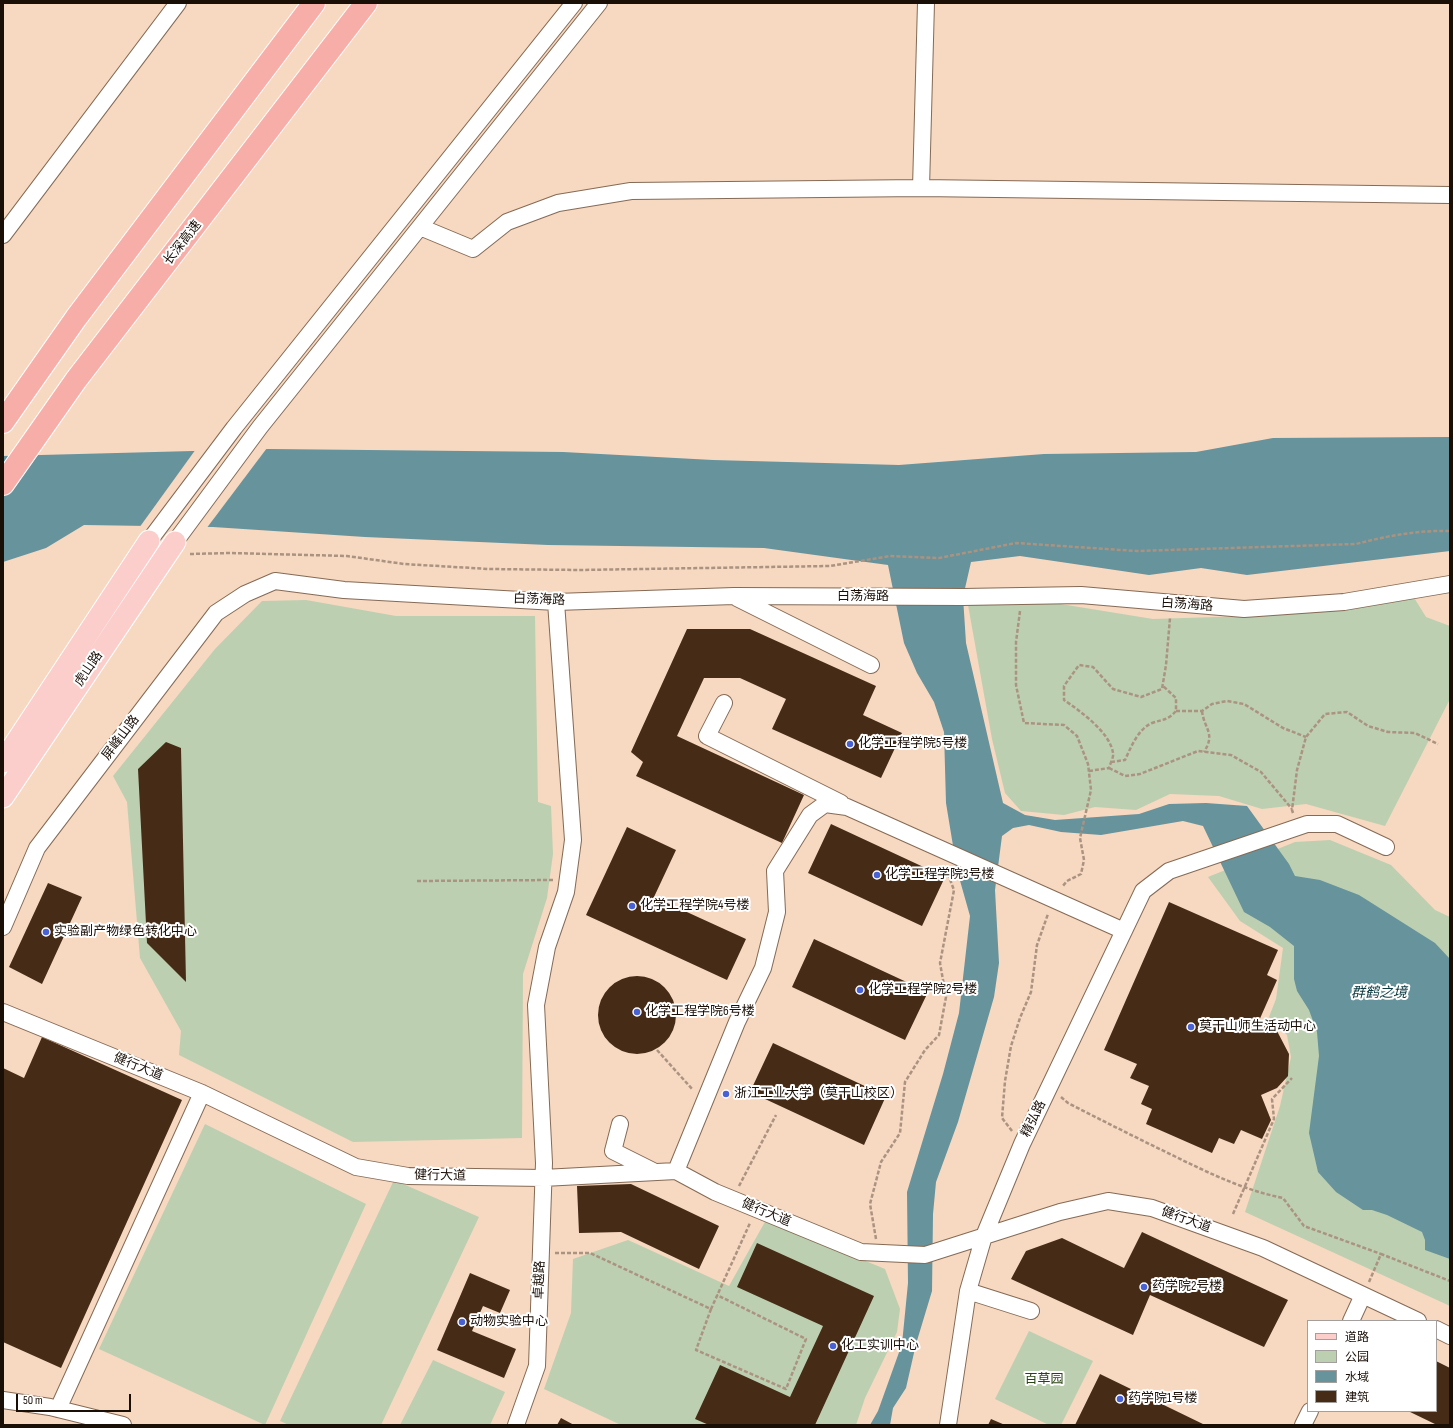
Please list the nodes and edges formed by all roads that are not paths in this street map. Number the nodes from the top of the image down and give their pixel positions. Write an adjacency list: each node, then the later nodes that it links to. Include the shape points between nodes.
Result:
1 (178, 3): 10 (street)
2 (314, 3): 11 (highway, via 76,318)
3 (366, 3): 12 (highway, 长深高速, via 76,380)
4 (574, 3): 13 (street, via 234,428)
5 (599, 3): 9 (street)
6 (926, 3): 7 (street)
7 (921, 188): 8 (street); 9 (street, via 631,191 550,206 507,222 473,249)
8 (1450, 196)
9 (420, 227): 14 (street, via 260,427)
10 (3, 235)
11 (3, 422)
12 (3, 484)
13 (149, 541): 21 (main road, 虎山路)
14 (182, 548): 22 (main road, 虎山路)
15 (275, 582): 18 (street, 白荡海路, via 344,590); 25 (street, 屏峰山路, via 245,594 216,613 37,848)
16 (1450, 584): 17 (street, 白荡海路, via 1344,602 1244,608 1081,595)
17 (734, 596): 18 (street, 白荡海路); 19 (street)
18 (556, 602): 32 (street, 卓越路, via 573,840 566,892 546,947 536,1005)
19 (871, 665)
20 (724, 703): 23 (street, via 707,736)
21 (3, 762)
22 (3, 797)
23 (847, 807): 26 (street); 31 (street, via 824,804 810,815 775,871 777,912 764,968 737,1022)
24 (1386, 847): 26 (street, 精弘路, via 1337,824 1307,824 1169,871 1143,891)
25 (3, 927)
26 (1124, 931): 33 (street, 精弘路, via 1022,1144)
27 (3, 1012): 28 (street, 健行大道)
28 (202, 1093): 32 (street, 健行大道, via 356,1167 408,1176); 42 (street)
29 (620, 1124): 30 (street, via 613,1151)
30 (653, 1171): 31 (street, 健行大道); 32 (street, 健行大道)
31 (676, 1171): 33 (street, 健行大道, via 733,1199 861,1252 925,1255)
32 (543, 1178): 45 (street, 卓越路, via 537,1366)
33 (984, 1236): 34 (street, 精弘路); 35 (street, 健行大道, via 1060,1212 1108,1201 1152,1208 1263,1248)
34 (968, 1291): 36 (street); 46 (street, 精弘路)
35 (1363, 1295): 37 (street); 38 (street, 健行大道)
36 (1031, 1311)
37 (1351, 1320)
38 (1416, 1320)
39 (1437, 1330): 40 (street)
40 (1450, 1336)
41 (3, 1400): 42 (street)
42 (58, 1409): 44 (street)
43 (1310, 1412): 47 (street)
44 (123, 1425)
45 (516, 1425)
46 (948, 1425)
47 (1303, 1425)

